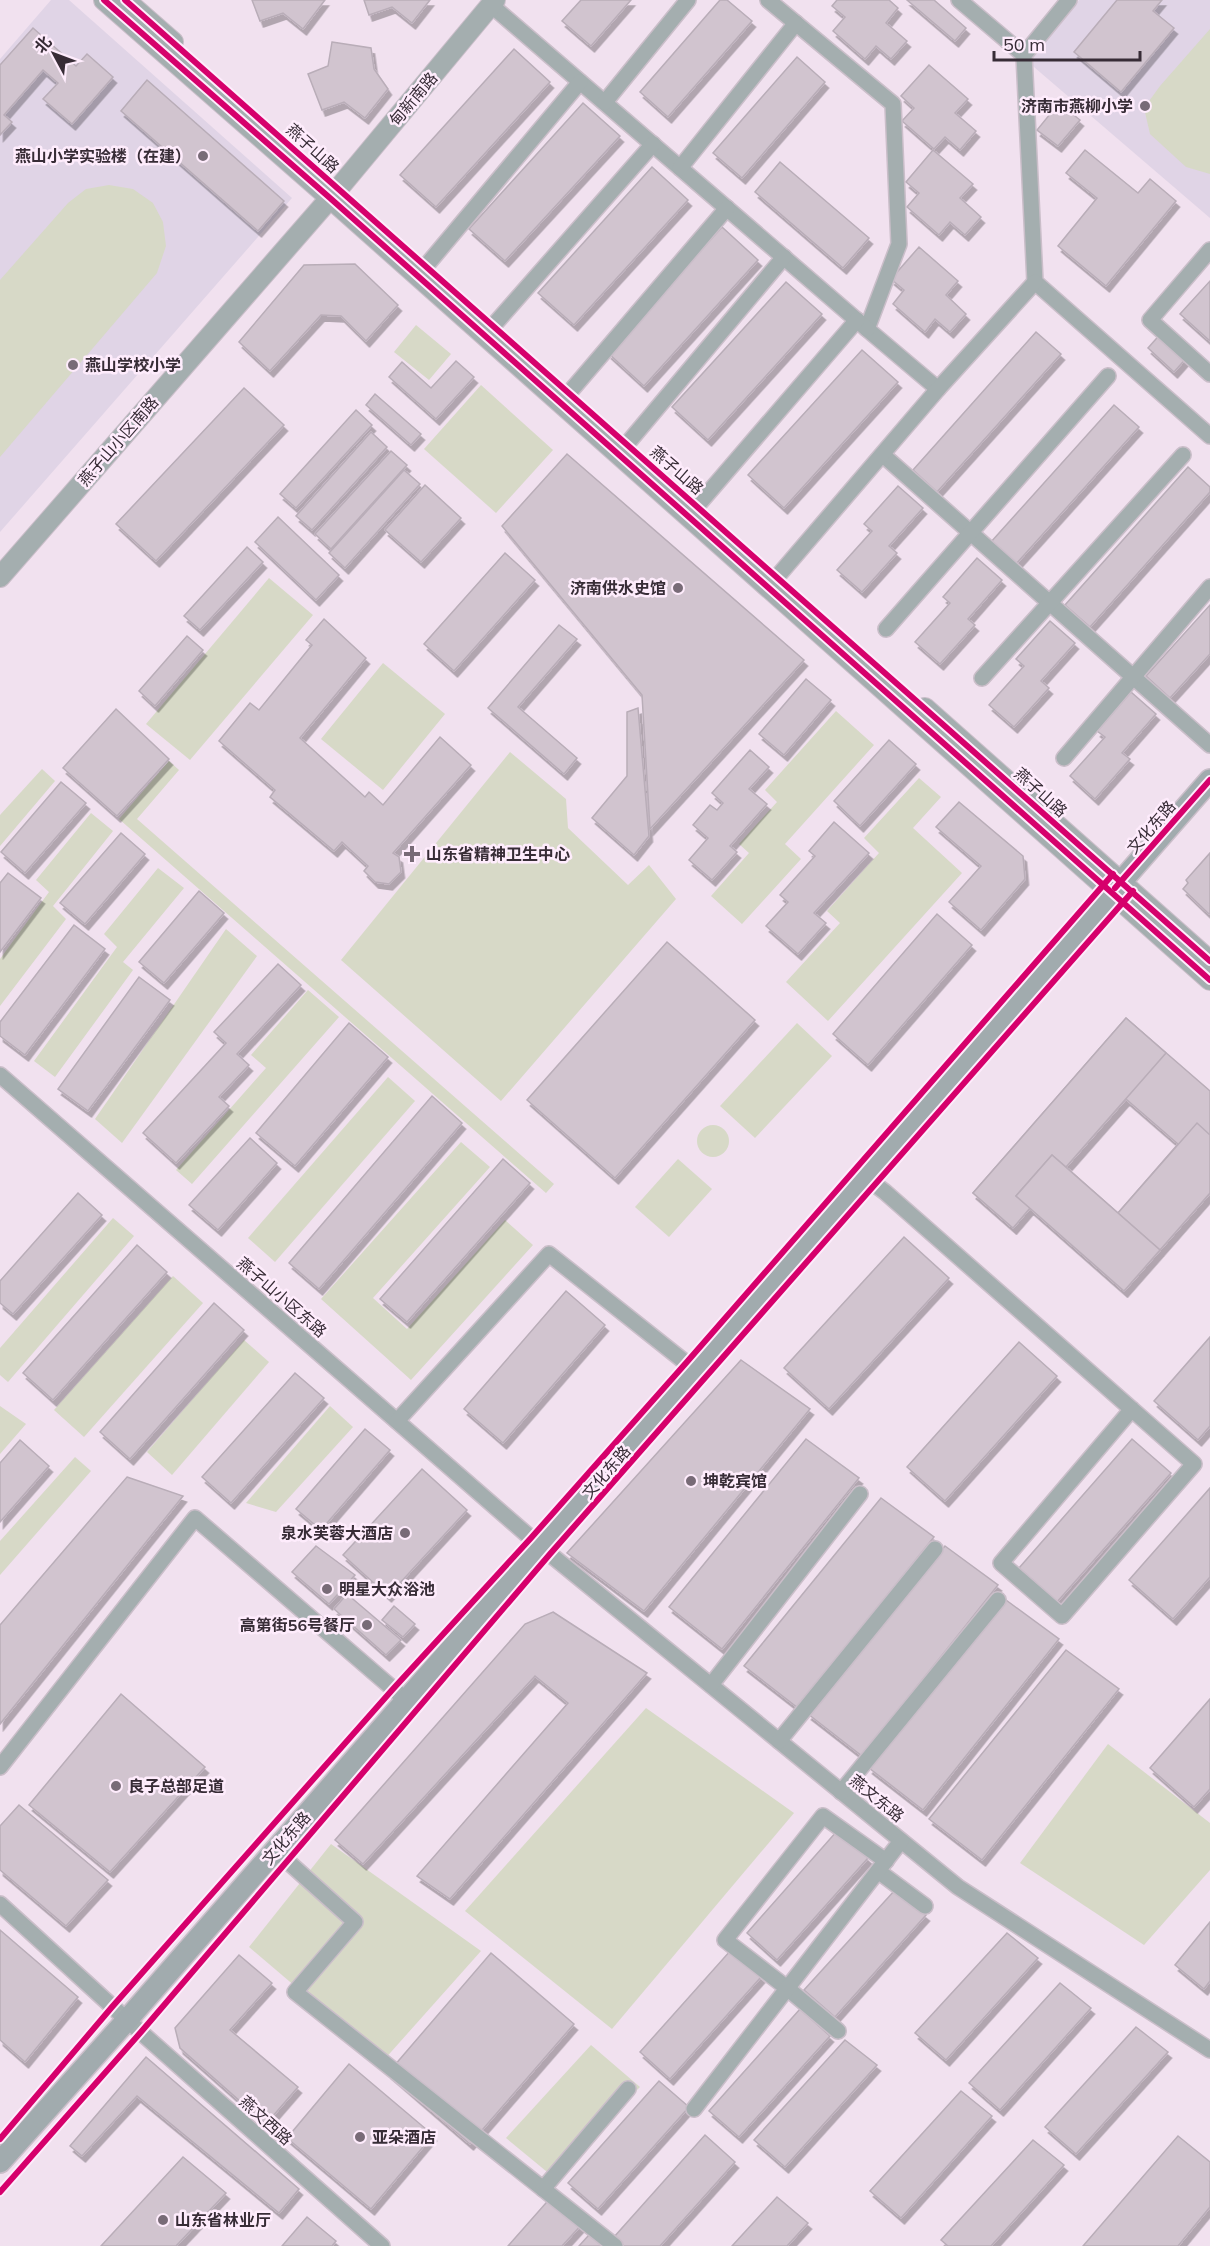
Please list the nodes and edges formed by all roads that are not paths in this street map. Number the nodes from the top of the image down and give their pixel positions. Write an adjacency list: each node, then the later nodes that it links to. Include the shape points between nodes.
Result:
1 (104, 0): 14 (street, 燕子山路)
2 (125, 0): 14 (street, 燕子山路)
3 (688, 0): 11 (street)
4 (768, 0): 8 (street)
5 (959, 0): 9 (street)
6 (1069, 0): 9 (street)
7 (493, 2): 10 (street); 14 (street, 甸新南路)
8 (795, 23): 13 (street); 20 (street, via 893,104 899,244)
9 (1024, 55): 19 (street)
10 (580, 82): 11 (street); 18 (street)
11 (605, 102): 12 (street)
12 (653, 144): 13 (street); 21 (street)
13 (680, 168): 15 (street)
14 (334, 193): 18 (street, 燕子山路); 32 (street, 燕子山小区南路); 42 (street, 燕子山路)
15 (727, 208): 17 (street); 25 (street)
16 (1210, 250): 22 (street, via 1150,320)
17 (784, 257): 20 (street); 27 (street)
18 (426, 266): 21 (street, 燕子山路)
19 (1035, 282): 24 (street); 26 (street)
20 (862, 324): 24 (street); 30 (street)
21 (493, 326): 25 (street, 燕子山路)
22 (1210, 374)
23 (1108, 376): 31 (street)
24 (938, 389): 28 (street)
25 (569, 393): 27 (street, 燕子山路)
26 (1210, 436)
27 (627, 444): 30 (street, 燕子山路)
28 (884, 455): 31 (street); 33 (street)
29 (1183, 455): 35 (street)
30 (697, 506): 33 (street, 燕子山路)
31 (971, 532): 35 (street); 36 (street)
32 (0, 577)
33 (777, 577): 42 (street, 燕子山路)
34 (1210, 587): 37 (street)
35 (1050, 603): 37 (street); 38 (street)
36 (886, 629)
37 (1133, 677): 39 (street); 40 (street)
38 (982, 678)
39 (1210, 745)
40 (1064, 758)
41 (1210, 780): 42 (main road, 文化东路)
42 (1117, 887): 43 (street, 燕子山路); 44 (street, 燕子山路); 46 (main road, 文化东路)
43 (1210, 961)
44 (1210, 980)
45 (0, 1075): 49 (street, 燕子山小区东路)
46 (865, 1177): 47 (main road, 文化东路); 48 (street)
47 (695, 1370): 49 (street, via 549,1254); 51 (main road, 文化东路)
48 (1132, 1409): 48 (street, via 1194,1464 1062,1616 1001,1563)
49 (397, 1421): 51 (street, 燕子山小区东路)
50 (860, 1494): 54 (street)
51 (540, 1546): 54 (street, 燕文东路); 55 (main road, 文化东路)
52 (935, 1549): 56 (street)
53 (998, 1600): 58 (street)
54 (711, 1685): 56 (street, 燕文东路)
55 (406, 1700): 57 (street, via 195,1518); 60 (main road, 文化东路)
56 (779, 1741): 58 (street, 燕文东路)
57 (0, 1767)
58 (841, 1792): 59 (street, 燕文东路)
59 (901, 1841): 61 (street); 67 (street, 燕文东路, via 958,1887)
60 (275, 1850): 65 (main road, 文化东路); 71 (street, via 355,1922 295,1992)
61 (882, 1866): 63 (street); 64 (street); 64 (street, via 823,1816 725,1941)
62 (0, 1904): 65 (street, 燕文西路)
63 (926, 1906)
64 (787, 1988): 66 (street); 69 (street)
65 (127, 2020): 70 (main road, 文化东路); 72 (street, 燕文西路)
66 (838, 2031)
67 (1210, 2050)
68 (628, 2089): 71 (street)
69 (694, 2109)
70 (0, 2162)
71 (543, 2189): 73 (street)
72 (382, 2246)
73 (615, 2246)

